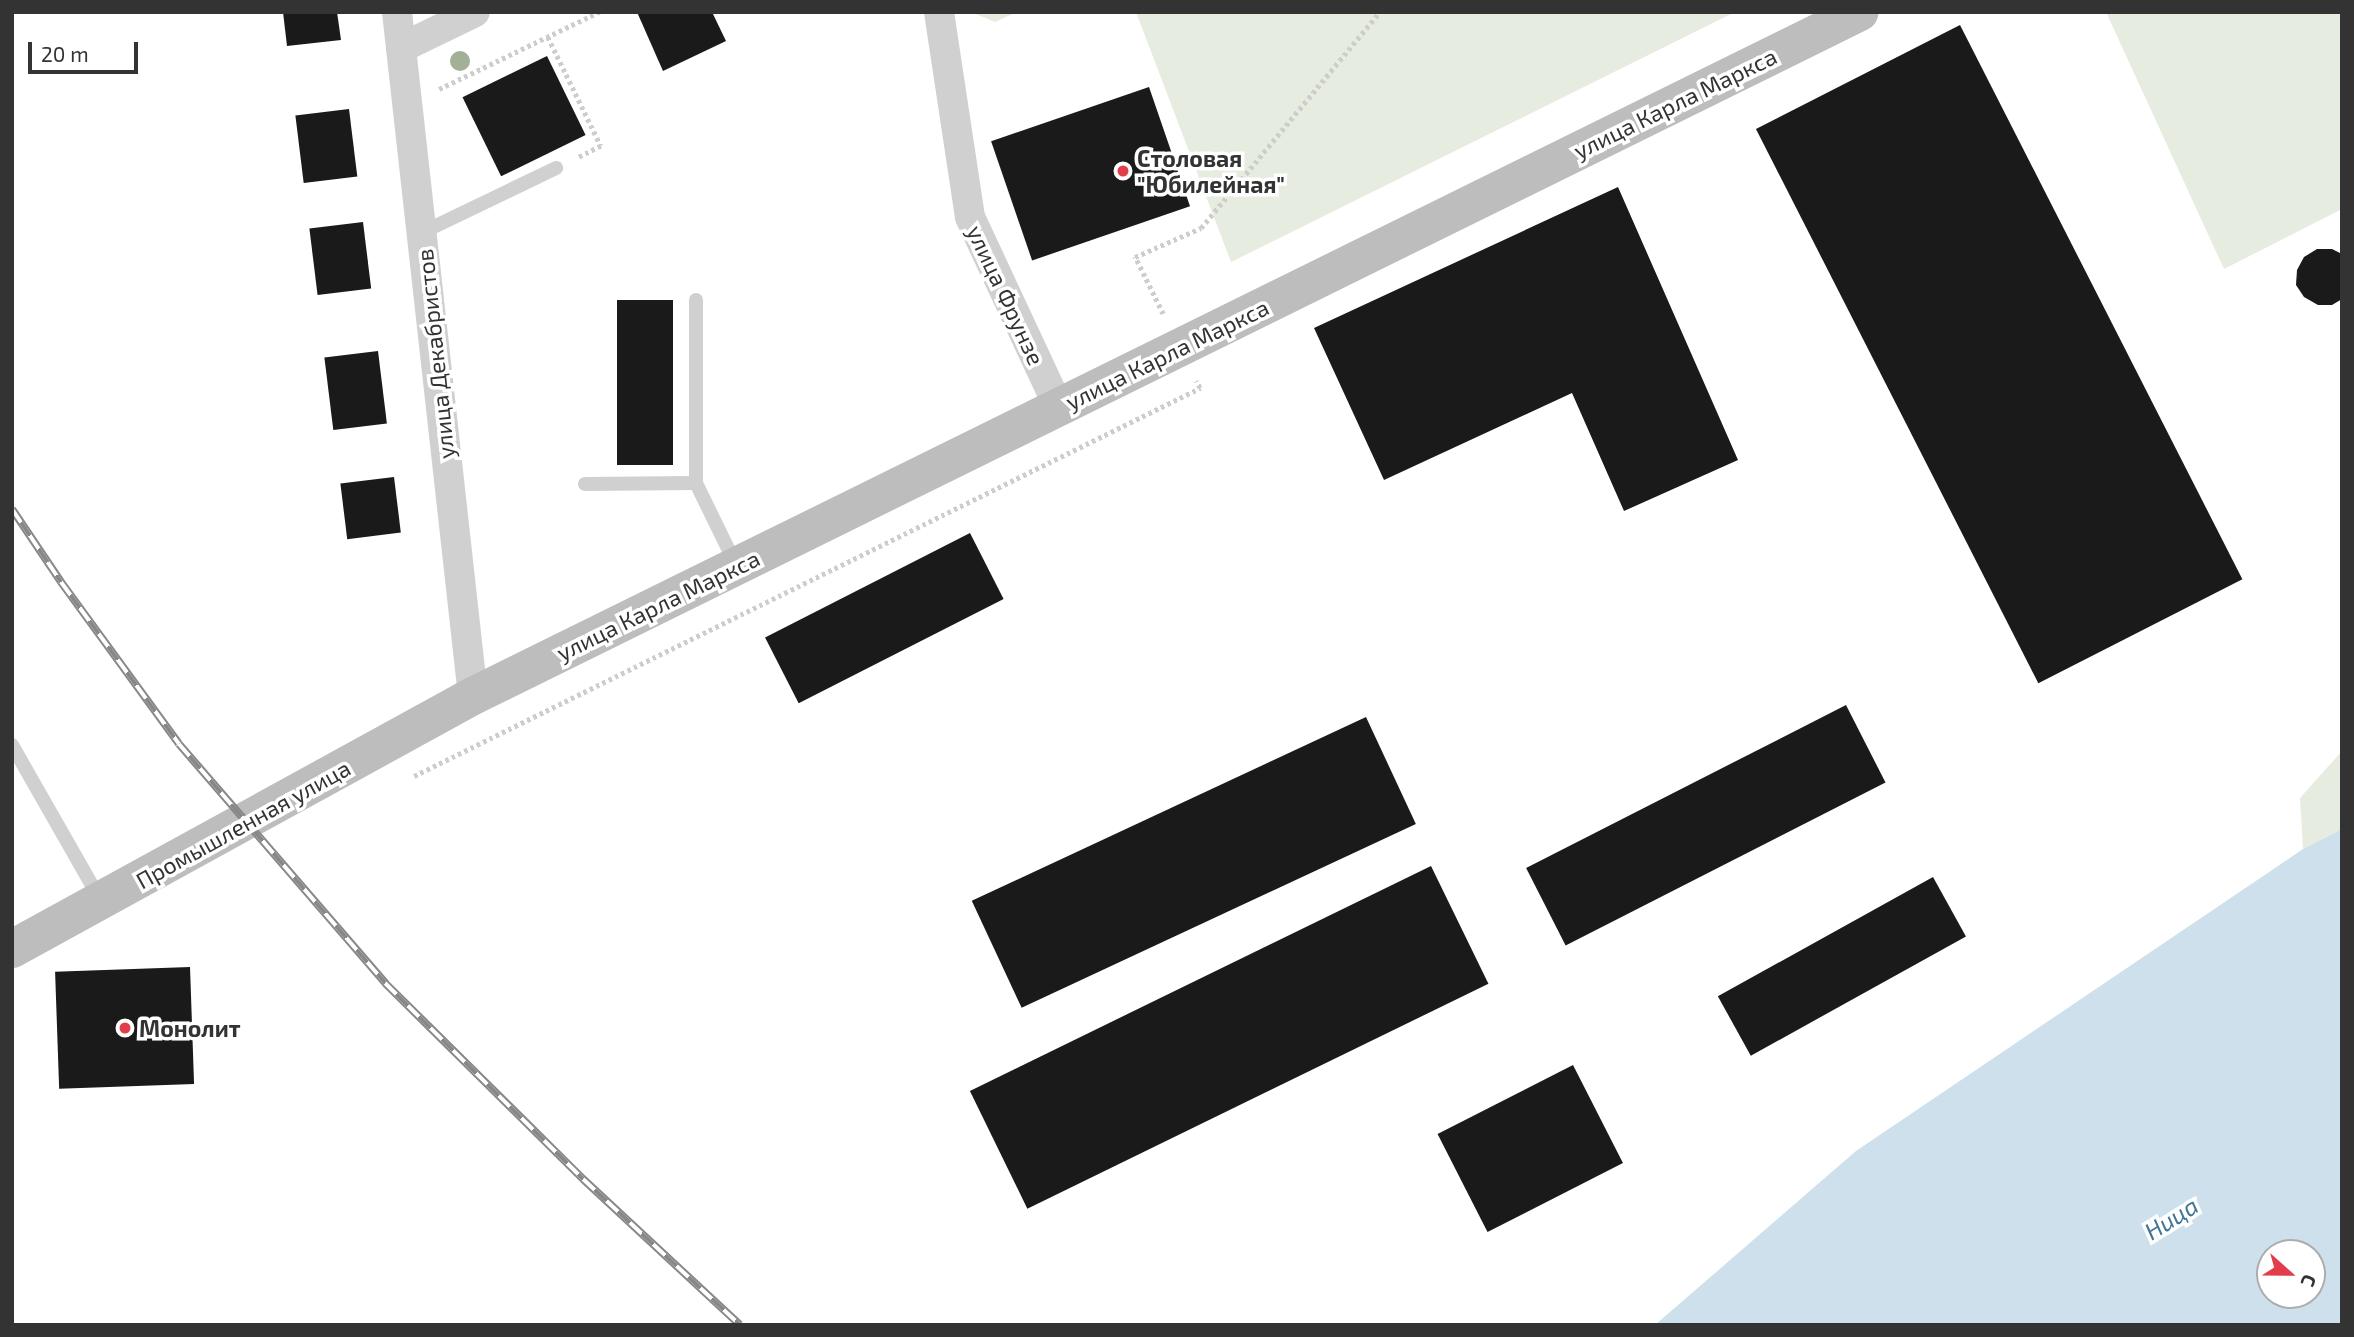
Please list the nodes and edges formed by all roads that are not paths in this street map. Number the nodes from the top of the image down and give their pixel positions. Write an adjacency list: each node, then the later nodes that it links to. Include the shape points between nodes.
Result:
1 (397, 12): 5 (street, улица Декабристов)
2 (475, 12): 5 (street)
3 (939, 12): 9 (street, улица Фрунзе, via 970,217)
4 (1860, 12): 9 (street, улица Карла Маркса)
5 (401, 48): 7 (street, улица Декабристов)
6 (556, 168): 7 (lane)
7 (421, 233): 13 (street, улица Декабристов)
8 (696, 300): 10 (lane)
9 (1059, 408): 12 (street, улица Карла Маркса)
10 (696, 483): 11 (lane); 12 (lane)
11 (585, 484)
12 (737, 566): 13 (street, улица Карла Маркса)
13 (473, 696): 15 (street, Промышленная улица)
14 (12, 745): 15 (lane)
15 (102, 902): 16 (street, Промышленная улица)
16 (12, 949)

